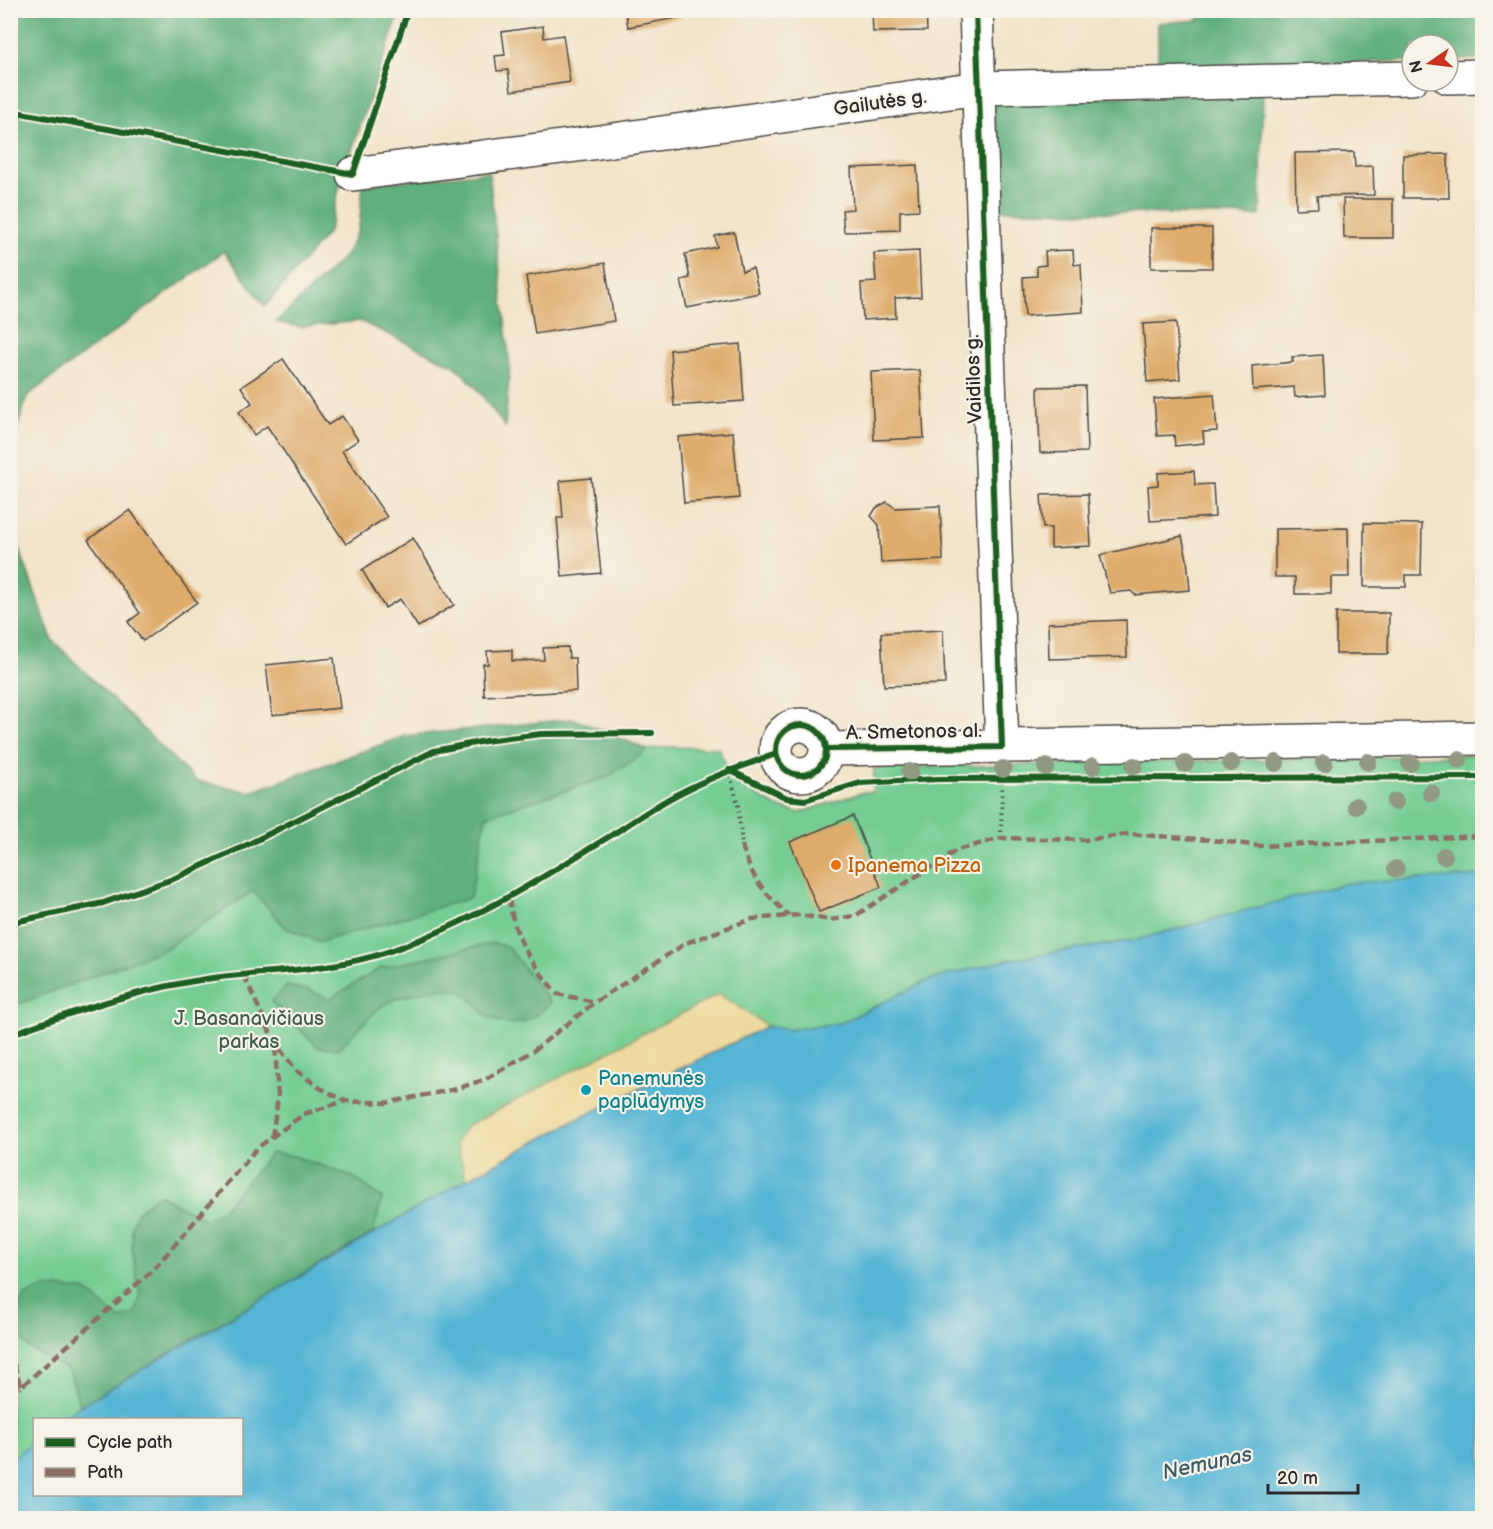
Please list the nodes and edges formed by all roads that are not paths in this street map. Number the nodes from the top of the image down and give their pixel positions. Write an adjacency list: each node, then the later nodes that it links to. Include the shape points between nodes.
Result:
1 (976, 10): 5 (street, Vaidilos g.)
2 (1482, 76): 3 (street)
3 (1460, 77)
4 (1400, 78): 5 (street, Gailutės g.)
5 (978, 88): 6 (street, Gailutės g.); 9 (street, Vaidilos g.)
6 (353, 174)
7 (1482, 738): 9 (street, A. Smetonos al.)
8 (827, 749): 9 (street, A. Smetonos al.)
9 (1002, 763)

